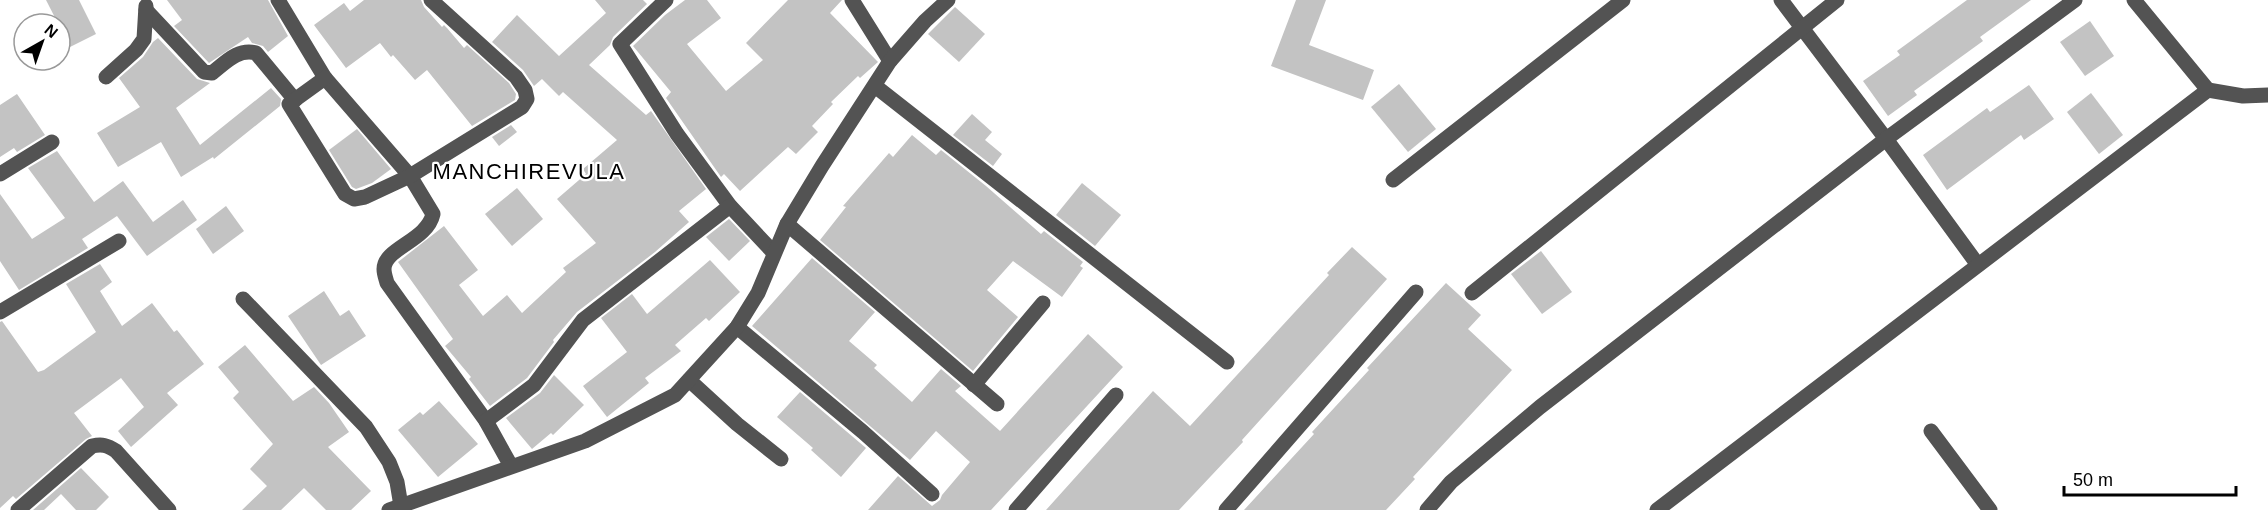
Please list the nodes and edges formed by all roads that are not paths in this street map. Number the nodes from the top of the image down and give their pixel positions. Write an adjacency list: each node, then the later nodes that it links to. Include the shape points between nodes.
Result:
1 (278, 0): 15 (street)
2 (431, 0): 23 (street, via 516,77 527,99 522,107)
3 (666, 0): 25 (street, via 620,44 677,134)
4 (852, 0): 13 (street)
5 (948, 0): 13 (street)
6 (1623, 0): 24 (street)
7 (1781, 0): 12 (street)
8 (1837, 0): 12 (street)
9 (2075, 0): 20 (street)
10 (2134, 0): 17 (street)
11 (146, 5): 14 (street, via 144,39); 19 (street, via 204,72 212,73 248,50 256,53)
12 (1802, 28): 20 (street); 31 (street)
13 (890, 61): 16 (street)
14 (106, 77)
15 (326, 78): 19 (street); 23 (street)
16 (875, 86): 26 (street); 36 (street)
17 (2208, 90): 18 (street, via 2243,96); 29 (street)
18 (2268, 95)
19 (295, 100): 23 (street, via 290,104 349,197 365,197)
20 (1886, 139): 29 (street); 51 (street, via 1540,406 1451,482)
21 (52, 142): 22 (street)
22 (0, 174)
23 (410, 176): 41 (street, via 433,214 431,224 388,257 384,268 387,283)
24 (1393, 180)
25 (730, 206): 28 (street); 41 (street, via 584,320 534,385)
26 (787, 224): 28 (street); 38 (street)
27 (119, 241): 34 (street)
28 (774, 253): 35 (street, via 758,293)
29 (1978, 265): 52 (street)
30 (1416, 292): 50 (street)
31 (1472, 292)
32 (243, 299): 46 (street, via 366,427 389,462)
33 (1043, 303): 38 (street)
34 (0, 312)
35 (737, 327): 37 (street); 45 (street)
36 (1227, 362)
37 (689, 380): 43 (street); 44 (street, via 675,395 585,441)
38 (974, 385): 40 (street)
39 (1116, 396): 49 (street)
40 (997, 404)
41 (486, 421): 44 (street)
42 (1930, 431): 53 (street)
43 (781, 459)
44 (511, 466): 46 (street)
45 (932, 494)
46 (405, 507)
47 (18, 510): 48 (street, via 92,446 100,445 116,451)
48 (169, 510)
49 (1016, 510)
50 (1226, 510)
51 (1427, 510)
52 (1657, 510)
53 (1990, 510)

